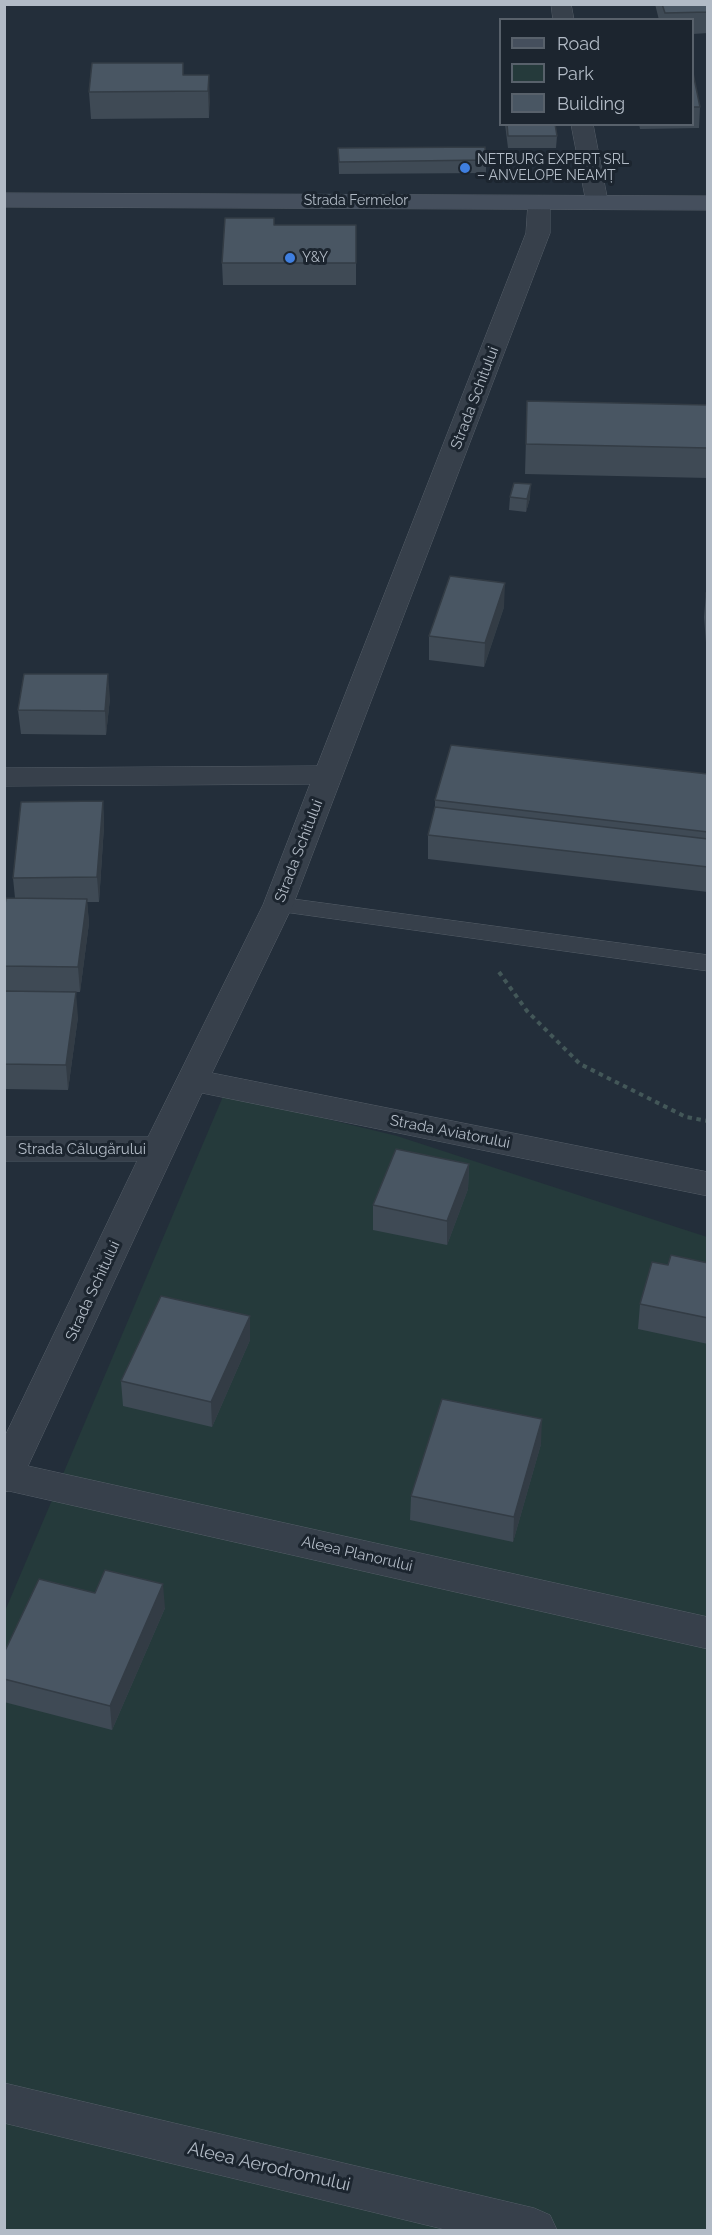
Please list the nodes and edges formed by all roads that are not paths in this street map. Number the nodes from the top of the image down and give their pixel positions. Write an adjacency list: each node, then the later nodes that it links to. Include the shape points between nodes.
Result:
1 (582, 126): 4 (street)
2 (4, 200): 3 (street, Strada Fermelor)
3 (538, 202): 4 (street, Strada Fermelor); 6 (street, Strada Schitului, via 538,233)
4 (597, 202): 5 (street, Strada Fermelor)
5 (708, 203)
6 (329, 775): 7 (street); 8 (street, Strada Schitului)
7 (4, 777)
8 (278, 905): 9 (lane); 10 (street, Strada Schitului)
9 (708, 963)
10 (192, 1080): 12 (street, Strada Schitului); 13 (street, Strada Aviatorului)
11 (4, 1149): 12 (street, Strada Călugărului)
12 (159, 1149): 14 (street, Strada Schitului)
13 (708, 1184)
14 (5, 1477): 15 (street, Aleea Planorului)
15 (708, 1633)
16 (4, 2103): 17 (street, Aleea Aerodromului)
17 (534, 2230)

